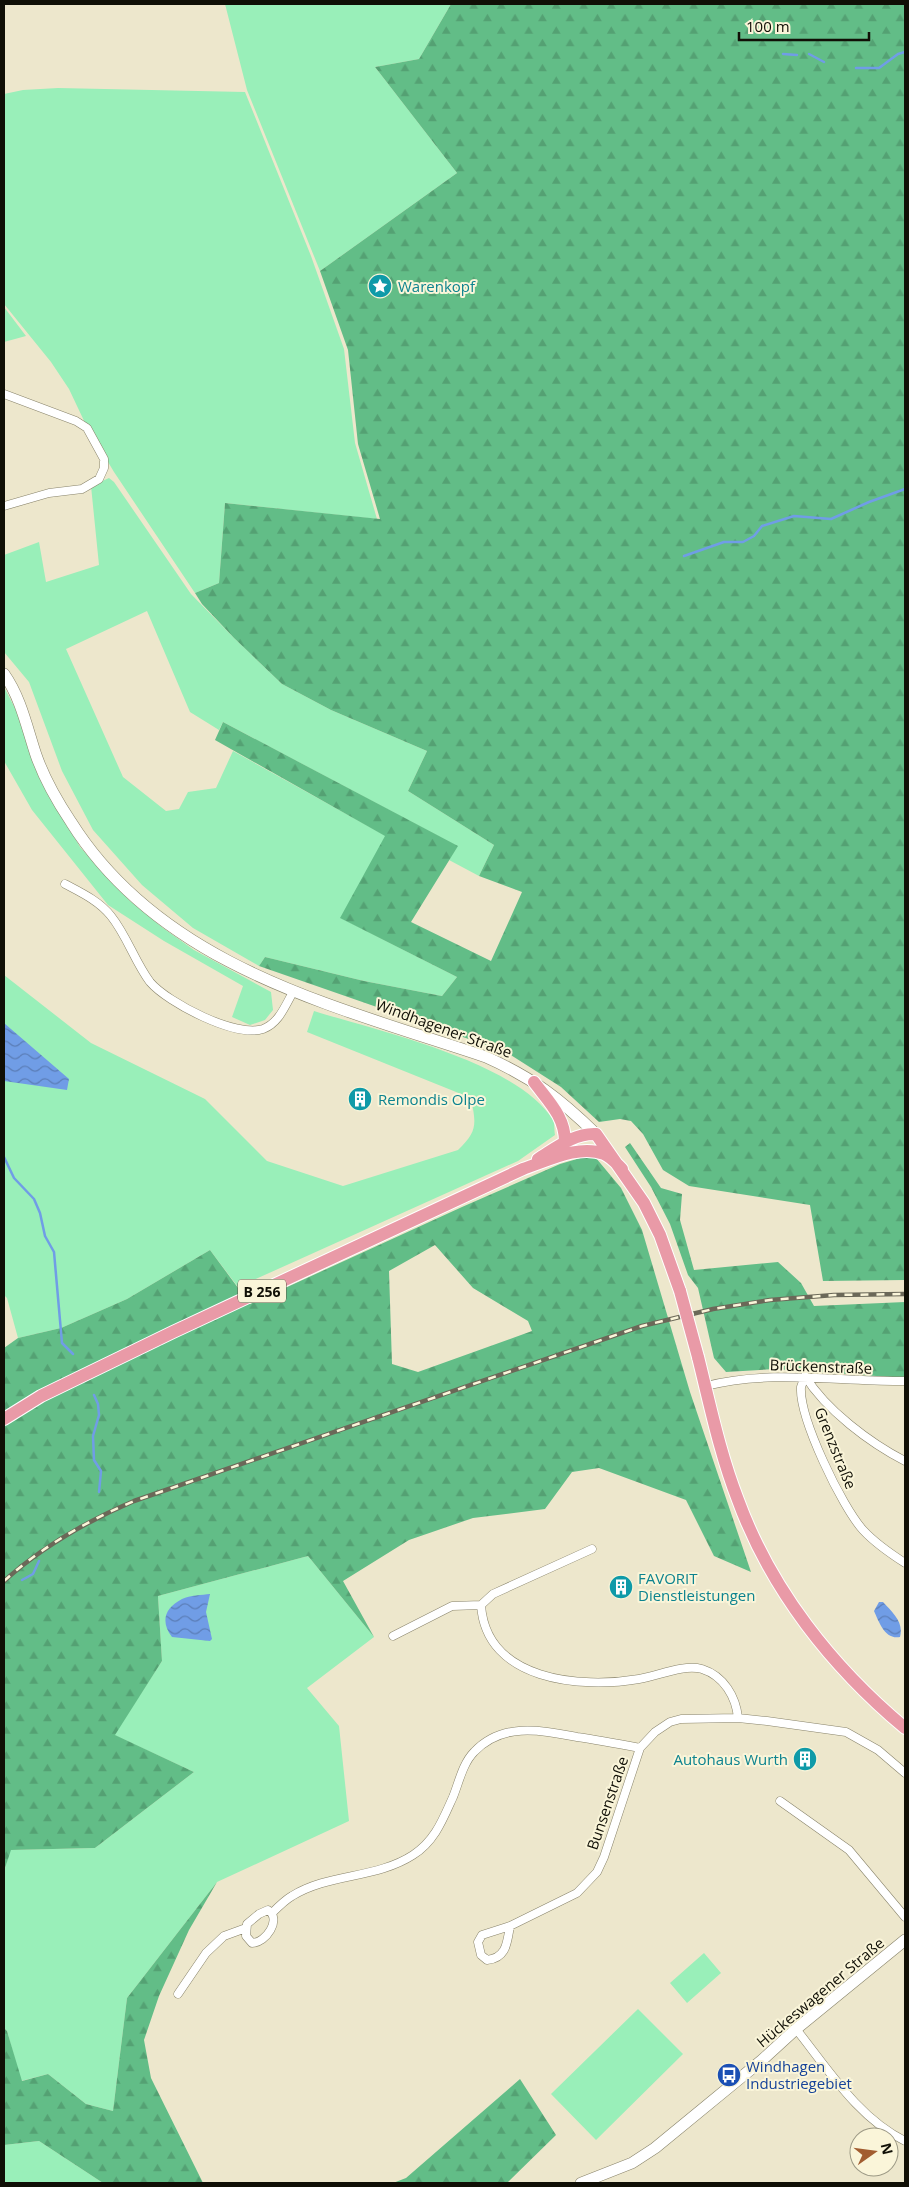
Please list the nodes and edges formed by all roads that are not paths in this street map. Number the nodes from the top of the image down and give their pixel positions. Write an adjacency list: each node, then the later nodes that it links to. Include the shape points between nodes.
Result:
1 (4, 394): 2 (street, via 87,428 104,459 99,478 82,489)
2 (4, 506)
3 (4, 674): 5 (main road, Windhagener Straße, via 15,693 36,756 50,785 84,842 107,870 160,920 189,940)
4 (65, 884): 5 (street, via 91,897 111,916 150,982 170,1000 203,1016 242,1031 262,1029 280,1016)
5 (293, 992): 6 (main road, Windhagener Straße, via 486,1057)
6 (534, 1082): 7 (main road, Windhagener Straße, via 561,1100); 8 (main road, via 561,1116)
7 (596, 1134): 8 (main road, B 256); 9 (main road, B 256)
8 (568, 1147): 9 (main road, B 256, via 602,1153); 13 (main road, B 256, via 173,1332 41,1396)
9 (622, 1169): 12 (main road, B 256, bridge, via 660,1236 680,1291)
10 (805, 1376): 11 (street, Brückenstraße, via 861,1382); 12 (street, Brückenstraße, via 771,1376); 14 (street, via 824,1404); 16 (street, Grenzstraße, via 802,1387 807,1416 822,1460 842,1502 864,1532)
11 (905, 1381)
12 (706, 1386): 20 (main road, B 256, via 738,1501 755,1542 784,1595 812,1634 855,1682)
13 (4, 1419)
14 (905, 1461)
15 (592, 1549): 17 (street, via 493,1594)
16 (905, 1563)
17 (481, 1605): 18 (street, via 452,1606); 19 (street, via 482,1620 497,1646 516,1663 537,1674 556,1680 607,1682 638,1680 689,1668 702,1669 717,1676 733,1695)
18 (393, 1636)
19 (738, 1718): 21 (street, Bunsenstraße, via 681,1718 655,1732); 22 (street, Bunsenstraße, via 846,1732 878,1750)
20 (905, 1728)
21 (640, 1748): 24 (street, via 538,1730 503,1733 473,1753 442,1822 418,1851 390,1867 305,1889 291,1896); 26 (street, Bunsenstraße, via 604,1857 596,1872 577,1893)
22 (905, 1773)
23 (780, 1801): 25 (street, via 849,1850)
24 (272, 1913): 27 (street, via 264,1911); 27 (street, via 270,1931 262,1940 252,1943 247,1939)
25 (905, 1917)
26 (510, 1926): 26 (street, Bunsenstraße, via 482,1936 478,1942 481,1955 487,1960 501,1956 505,1951)
27 (246, 1928): 29 (street, via 224,1936 206,1953)
28 (905, 1940): 30 (main road, Hückeswagener Straße)
29 (178, 1994)
30 (796, 2028): 31 (street, via 866,2114); 32 (main road, Hückeswagener Straße, via 755,2066 654,2148 632,2163)
31 (905, 2141)
32 (581, 2183)

